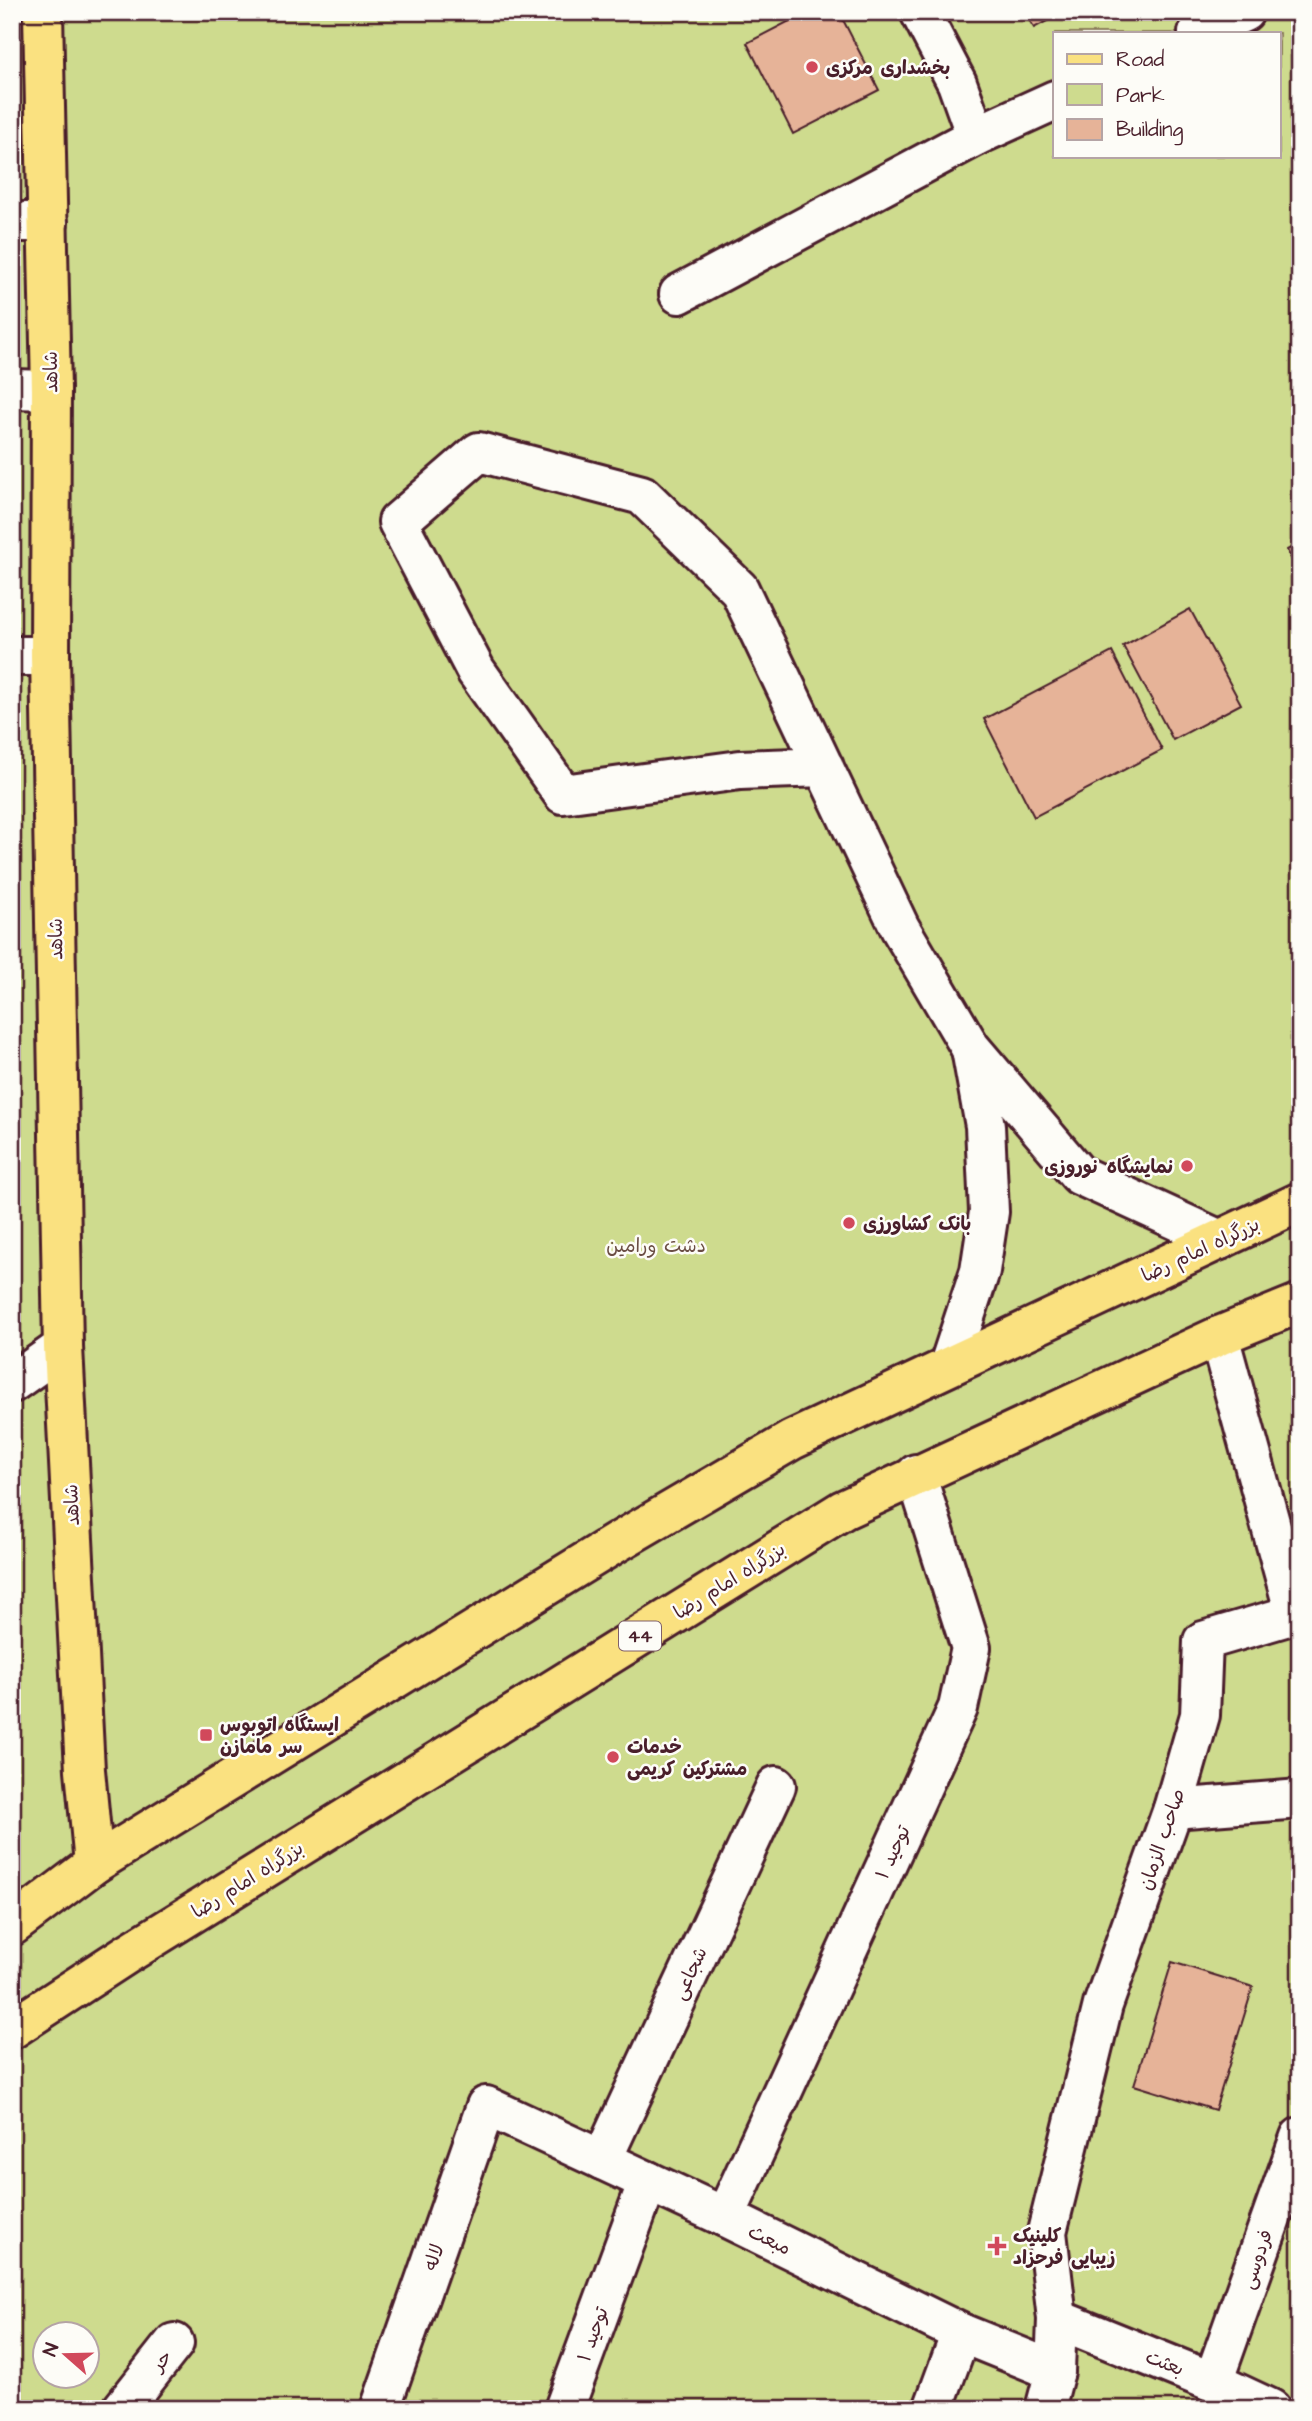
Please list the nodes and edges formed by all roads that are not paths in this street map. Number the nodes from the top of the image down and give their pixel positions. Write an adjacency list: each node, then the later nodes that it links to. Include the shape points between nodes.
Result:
1 (43, 12): 7 (main road, شاهد)
2 (920, 12): 6 (street, via 957,83)
3 (1244, 12): 4 (street)
4 (1201, 32)
5 (1053, 101): 6 (street)
6 (976, 136): 8 (street)
7 (30, 222): 10 (main road, شاهد)
8 (680, 294)
9 (12, 389): 10 (street)
10 (51, 390): 12 (main road, شاهد)
11 (12, 656): 12 (street)
12 (50, 656): 19 (main road, شاهد)
13 (824, 767): 13 (street, via 739,589 642,495 479,452 398,522 476,671 563,794 740,770); 14 (street, via 900,928)
14 (970, 1046): 16 (street, via 1079,1174); 20 (street, via 985,1126 989,1212 980,1271)
15 (1300, 1202): 16 (main road, بزرگراه امام رضا)
16 (1220, 1240): 20 (main road, بزرگراه امام رضا)
17 (1300, 1303): 18 (main road, بزرگراه امام رضا / 44)
18 (1219, 1336): 22 (main road, بزرگراه امام رضا / 44); 25 (street, صاحب الزمان, via 1294,1614 1203,1641 1200,1715)
19 (63, 1347): 21 (street); 26 (main road, شاهد)
20 (949, 1365): 26 (main road, بزرگراه امام رضا, via 780,1447)
21 (12, 1383)
22 (916, 1475): 28 (main road, بزرگراه امام رضا / 44, via 842,1510); 33 (street, توحید ۱, via 971,1648 958,1708)
23 (776, 1786): 31 (street, شجاعی)
24 (1300, 1798): 25 (street)
25 (1173, 1809): 34 (street, صاحب الزمان, via 1103,2005 1047,2232)
26 (94, 1864): 27 (main road, بزرگراه امام رضا)
27 (12, 1926)
28 (12, 2029)
29 (486, 2106): 31 (street, مبعث); 40 (street, لاله)
30 (1300, 2137): 38 (street, فردوسی)
31 (602, 2160): 32 (street, مبعث)
32 (648, 2181): 33 (street, مبعث); 41 (street, توحید ۱)
33 (725, 2217): 35 (street, مبعث)
34 (1057, 2319): 37 (street, صاحب الزمان); 38 (street, بعثت)
35 (961, 2333): 37 (street, مبعث); 42 (street)
36 (174, 2343): 39 (street, حر)
37 (1055, 2371): 43 (street, صاحب الزمان)
38 (1213, 2382): 44 (street, بعثت)
39 (122, 2409)
40 (380, 2409)
41 (565, 2409)
42 (933, 2409)
43 (1045, 2409)
44 (1271, 2409)

